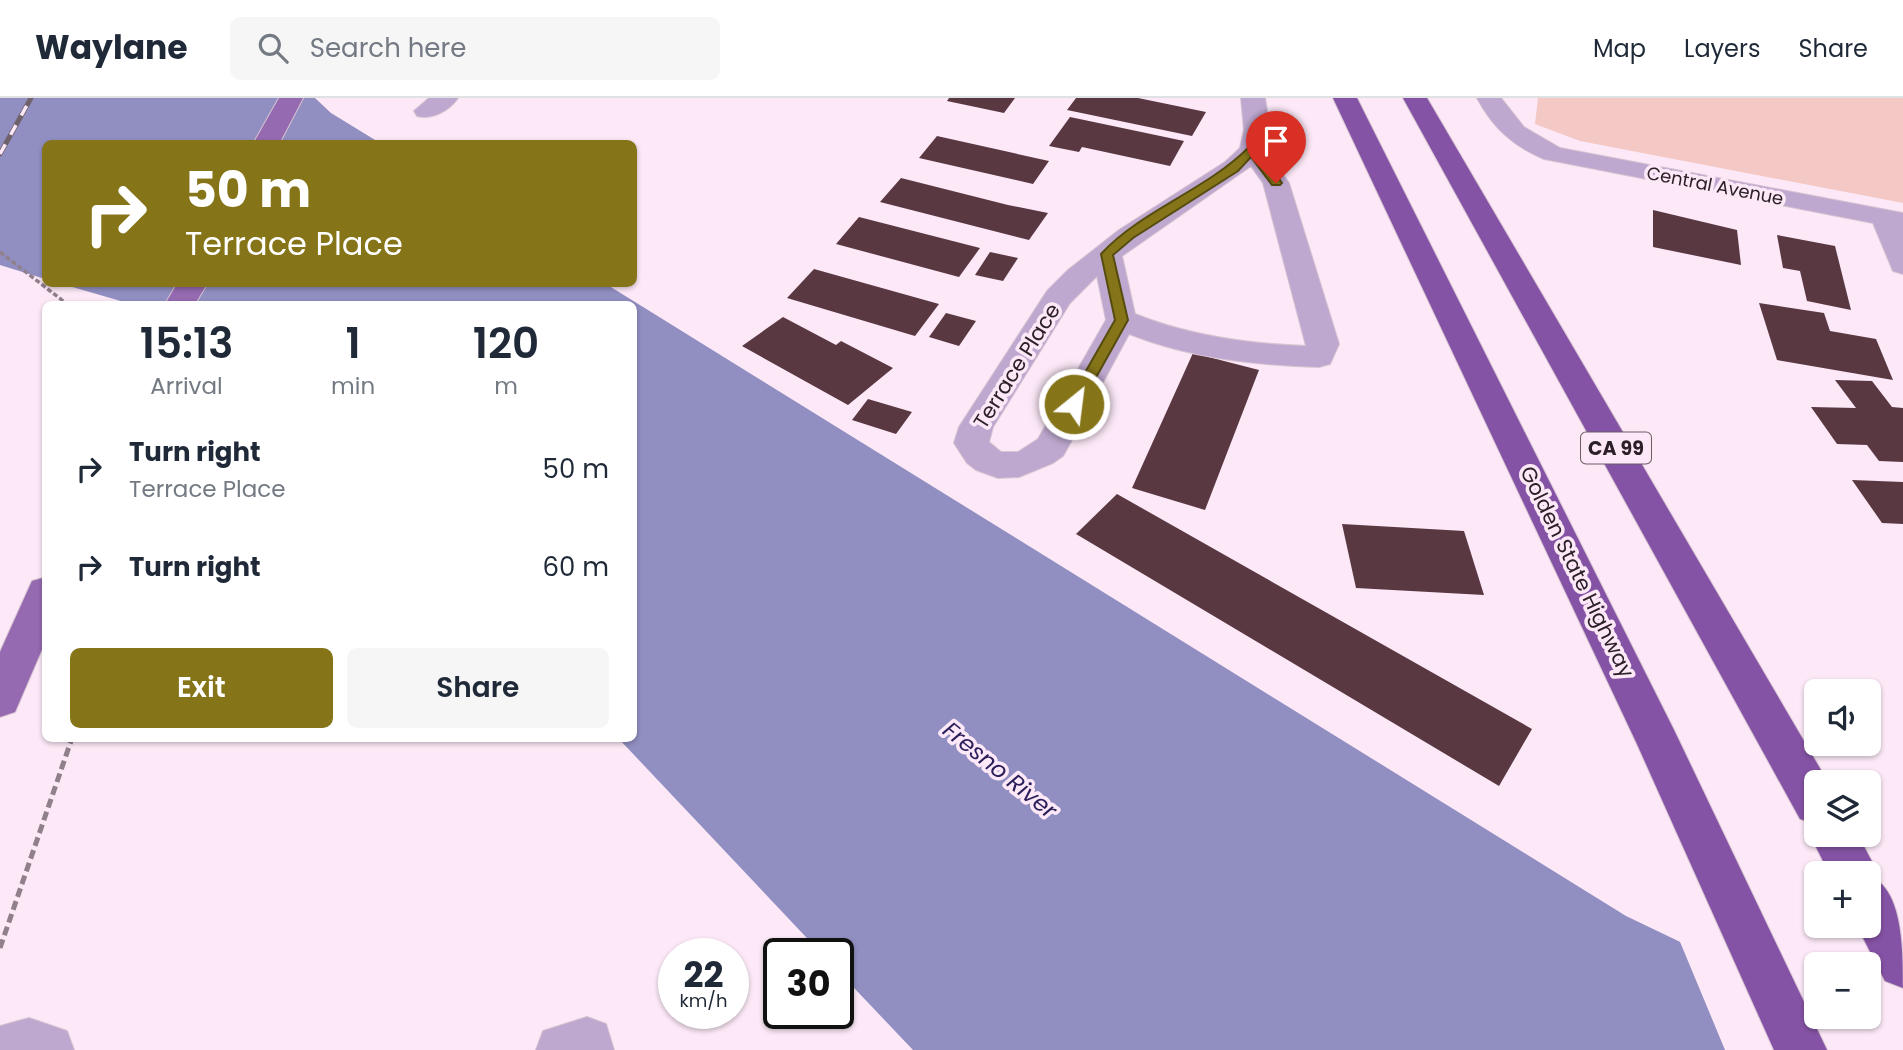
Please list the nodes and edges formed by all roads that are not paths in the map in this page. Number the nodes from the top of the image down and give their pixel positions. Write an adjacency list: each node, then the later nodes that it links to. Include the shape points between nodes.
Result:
1 (291, 98): 6 (main road)
2 (1252, 98): 7 (street, via 1256,130)
3 (1345, 98): 21 (highway, Golden State Highway, via 1467,343)
4 (1415, 98): 14 (highway, CA 99)
5 (1489, 98): 8 (street, Central Avenue, via 1510,131 1529,145 1577,160)
6 (268, 140)
7 (1252, 150): 9 (street, Terrace Place, via 1234,168); 11 (street, via 1276,183 1323,344 1319,357 1239,352)
8 (1893, 219): 10 (street)
9 (1107, 254): 11 (street); 11 (street, Terrace Place, via 1058,298 976,427 971,443 979,457 998,466 1020,466 1051,447)
10 (1903, 265)
11 (1121, 320)
12 (42, 602): 13 (main road)
13 (0, 699)
14 (1804, 783)
15 (1881, 923): 16 (highway)
16 (1903, 963)
17 (5, 1050): 18 (street, via 29,1044)
18 (48, 1050)
19 (562, 1050): 20 (street, via 587,1043)
20 (588, 1050)
21 (1801, 1050)

